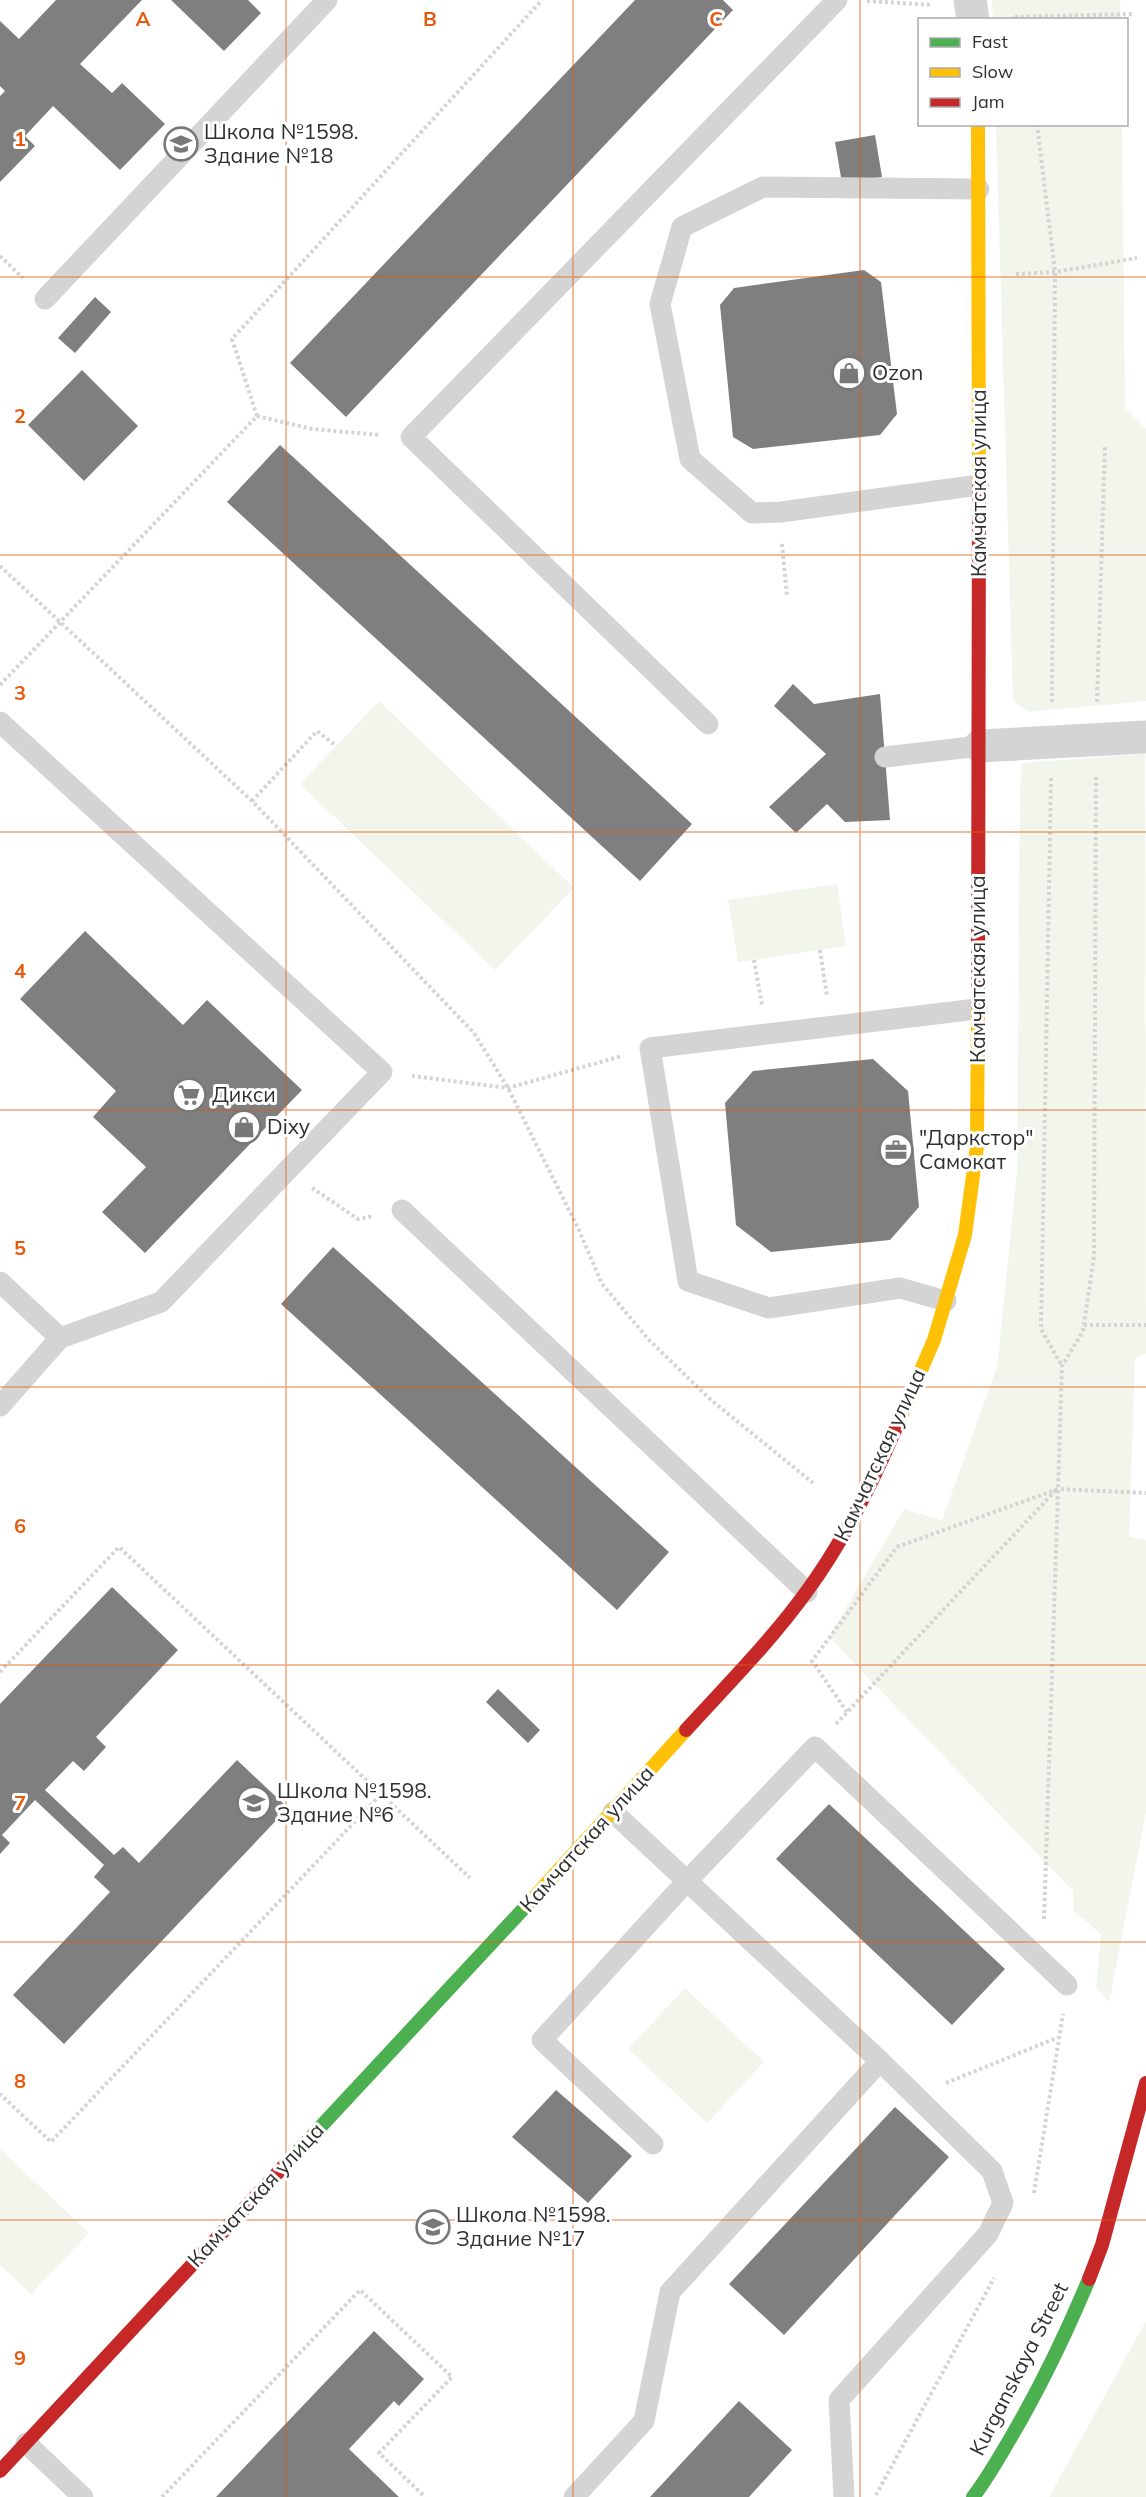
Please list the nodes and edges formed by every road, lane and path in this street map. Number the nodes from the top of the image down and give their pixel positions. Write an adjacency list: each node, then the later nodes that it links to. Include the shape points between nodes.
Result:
1 (327, 0): 14 (lane)
2 (542, 0): 15 (path, via 232,339)
3 (837, 0): 16 (lane)
4 (970, 0): 8 (street)
5 (858, 1): 6 (path)
6 (932, 4)
7 (1132, 14): 9 (path)
8 (973, 18)
9 (1012, 18)
10 (978, 126): 11 (street, Камчатская улица)
11 (979, 189): 13 (street, Камчатская улица); 19 (lane, via 764,187 682,227 660,304 690,459 752,513)
12 (1137, 258): 13 (path, via 1055,272)
13 (979, 275): 18 (street, Камчатская улица)
14 (45, 299)
15 (257, 416): 16 (path, via 312,429); 22 (path)
16 (411, 437): 25 (lane)
17 (1105, 445): 27 (path)
18 (979, 485): 19 (lane); 29 (street, Камчатская улица)
19 (781, 512): 21 (path)
20 (0, 566): 22 (path)
21 (787, 597)
22 (60, 623): 23 (path); 31 (path)
23 (0, 685)
24 (0, 722): 38 (lane)
25 (708, 724)
26 (1146, 737): 27 (street)
27 (1096, 740): 29 (street); 44 (path, via 1094,1256)
28 (335, 745): 31 (path, via 317,732)
29 (980, 746): 30 (lane); 34 (street, Камчатская улица)
30 (885, 757)
31 (252, 801): 39 (path, via 474,1033)
32 (820, 950): 35 (path)
33 (754, 960): 36 (path)
34 (977, 1009): 35 (lane); 43 (street, Камчатская улица, via 977,1146 966,1235)
35 (831, 1026): 36 (lane)
36 (768, 1033): 37 (lane)
37 (650, 1048): 39 (path); 43 (lane, via 688,1281 769,1308 900,1288)
38 (382, 1072): 39 (path); 40 (lane)
39 (508, 1088): 48 (path, via 602,1284 648,1340 711,1400)
40 (287, 1171): 41 (path, via 358,1219); 46 (lane, via 161,1302)
41 (402, 1210): 51 (lane)
42 (0, 1282): 46 (lane)
43 (946, 1301): 51 (street, Камчатская улица, via 934,1340 888,1447 837,1548)
44 (1084, 1325): 45 (path); 49 (path, via 1062,1366)
45 (1146, 1325)
46 (60, 1338): 47 (lane)
47 (0, 1406)
48 (813, 1483)
49 (1058, 1489): 50 (path); 53 (path); 53 (path, via 897,1547 812,1661); 59 (path)
50 (1146, 1493)
51 (807, 1592): 56 (street, Камчатская улица)
52 (0, 1672): 55 (path, via 119,1546)
53 (847, 1712): 54 (path)
54 (815, 1747): 58 (lane); 60 (lane)
55 (381, 1794): 57 (path); 65 (path, via 51,2142)
56 (613, 1812): 58 (lane); 69 (street, Камчатская улица)
57 (470, 1878)
58 (687, 1881): 62 (lane); 66 (lane, via 542,2040)
59 (1044, 1922)
60 (1067, 1985): 61 (path)
61 (1059, 2037): 64 (path); 67 (path)
62 (879, 2061): 74 (lane, via 670,2292 644,2421); 75 (lane, via 992,2172 1003,2203 988,2234 839,2400)
63 (1146, 2083): 77 (street, Kurganskaya Street, via 1102,2245 1069,2328 1026,2412)
64 (944, 2084)
65 (0, 2094)
66 (653, 2144)
67 (1034, 2196)
68 (998, 2270): 76 (path)
69 (26, 2443): 70 (street, Камчатская улица); 71 (lane)
70 (0, 2471)
71 (83, 2497)
72 (162, 2497): 73 (path, via 360,2290 452,2377 379,2453)
73 (425, 2497)
74 (574, 2497)
75 (844, 2497)
76 (875, 2497)
77 (973, 2497)

